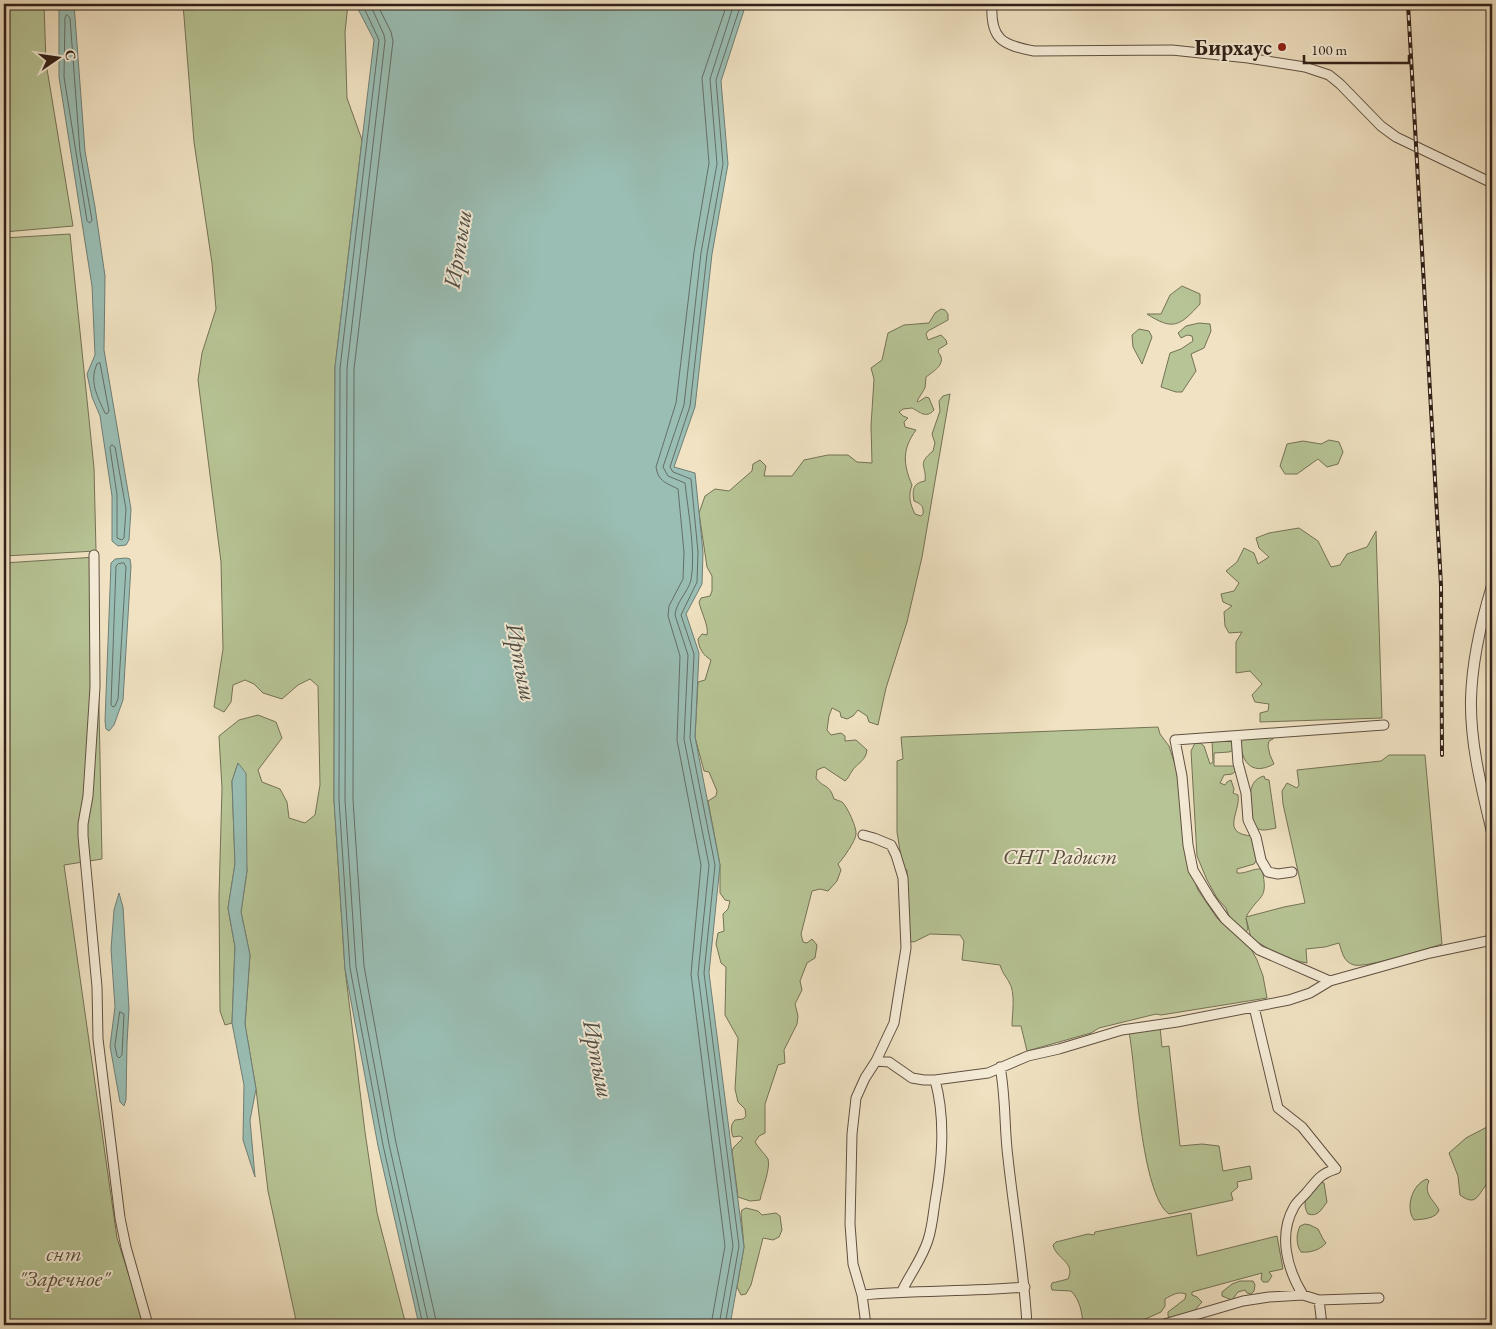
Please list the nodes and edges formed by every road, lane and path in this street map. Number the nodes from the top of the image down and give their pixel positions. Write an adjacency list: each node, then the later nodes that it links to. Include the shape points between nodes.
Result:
1 (992, 4): 2 (street, via 995,33 1001,41 1014,47 1034,51 1172,50 1305,67 1340,84 1396,137)
2 (1492, 183)
3 (94, 555): 23 (street, via 95,687 83,836 97,987 98,1039 120,1218)
4 (1492, 586): 7 (street, via 1479,637 1471,700 1478,766)
5 (1384, 725): 6 (street)
6 (1236, 736): 9 (street, via 1248,820 1261,860 1268,872); 11 (street, via 1175,740 1193,870 1225,919 1249,942 1259,950)
7 (1492, 832)
8 (863, 835): 13 (street, via 891,845 903,878 906,948 894,1023)
9 (1292, 872)
10 (1492, 940): 11 (street, via 1430,953)
11 (1330, 981): 12 (street, via 1310,993)
12 (1254, 1007): 14 (street, via 1122,1030); 19 (street, via 1278,1108 1302,1127 1336,1169 1322,1174 1295,1206 1290,1217 1286,1246 1288,1264)
13 (876, 1061): 15 (street, via 889,1062 912,1078); 18 (street, via 856,1098 852,1134 850,1224 853,1264)
14 (1000, 1067): 15 (street, via 988,1073); 16 (street, via 1007,1158)
15 (935, 1080): 17 (street, via 942,1117 939,1182 929,1238)
16 (1025, 1287): 17 (street); 25 (street)
17 (902, 1291): 18 (street)
18 (862, 1295): 24 (street)
19 (1303, 1295): 21 (street); 22 (street, via 1243,1301)
20 (1379, 1298): 21 (street)
21 (1319, 1300): 27 (street)
22 (1189, 1321): 26 (street)
23 (148, 1325)
24 (866, 1325)
25 (1027, 1325)
26 (1161, 1325)
27 (1322, 1325)

